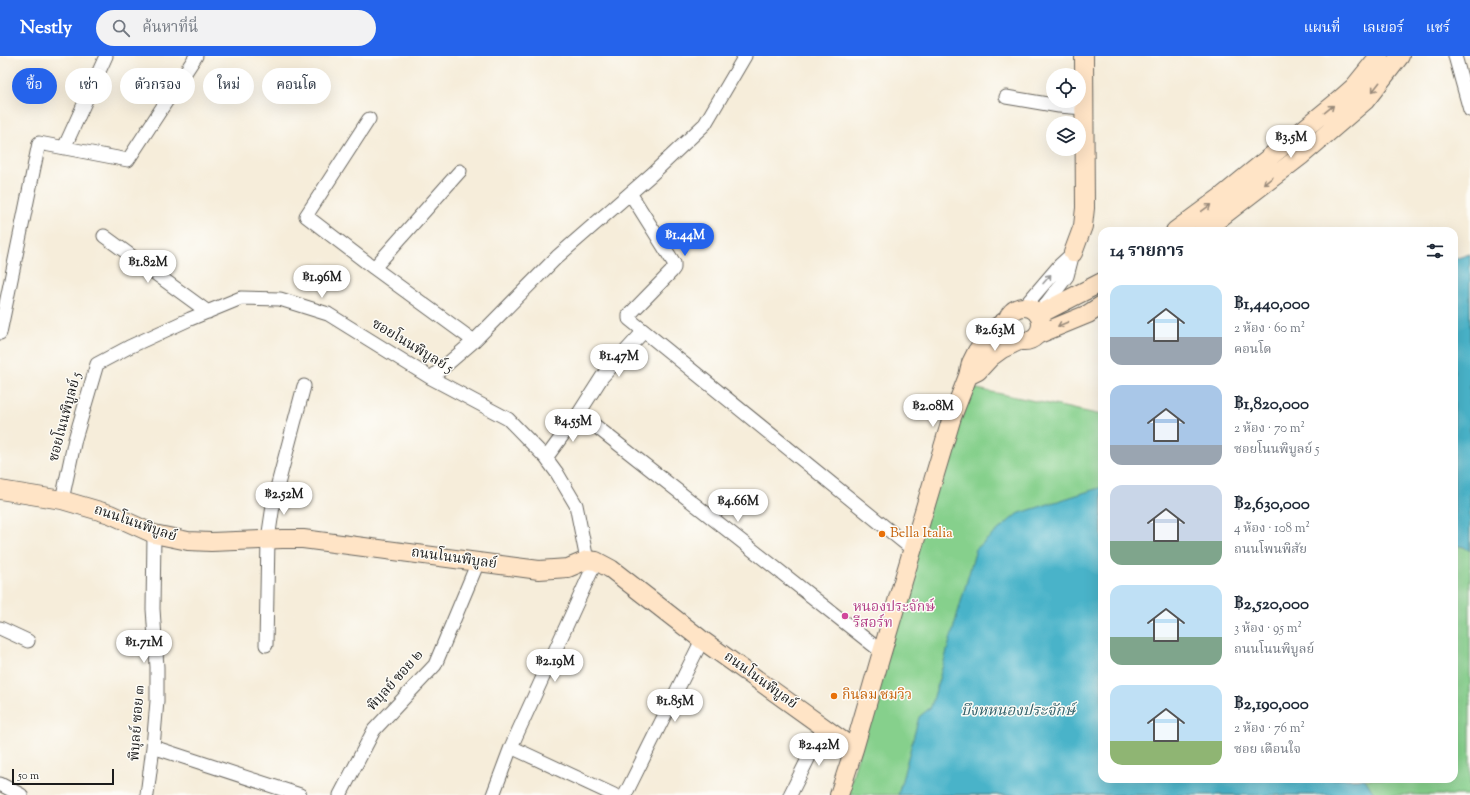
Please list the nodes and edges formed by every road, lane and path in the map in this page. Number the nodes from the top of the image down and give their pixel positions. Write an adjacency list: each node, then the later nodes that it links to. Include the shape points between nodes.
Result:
1 (106, 56): 14 (street)
2 (196, 56): 14 (street, via 128,160)
3 (745, 56): 16 (street, via 705,124)
4 (1084, 56): 8 (street)
5 (1379, 56): 17 (street, one-way to 5, via 1337,102 1354,87)
6 (1400, 56): 18 (street, one-way to 18, via 1365,101 1302,155)
7 (1455, 56): 12 (street)
8 (1084, 68)
9 (1006, 97): 10 (street)
10 (1046, 104)
11 (1084, 108): 20 (street, via 1085,208 1083,226)
12 (1470, 110)
13 (368, 119): 21 (street, via 306,216)
14 (64, 148): 30 (street, via 39,143)
15 (460, 171): 21 (street)
16 (630, 193): 29 (street, via 674,263 671,272 629,315 629,319); 32 (street, via 557,257)
17 (1180, 227)
18 (1209, 227)
19 (104, 236): 27 (street)
20 (1073, 254): 22 (street); 26 (street, one-way to 20, via 1060,265)
21 (374, 268): 32 (street)
22 (1067, 276): 24 (street); 26 (street)
23 (1098, 284): 24 (street)
24 (1076, 296): 26 (street)
25 (1098, 308): 31 (street, one-way to 31)
26 (1031, 311): 28 (street, via 1014,310); 31 (street, via 1041,322)
27 (208, 312): 35 (street, ซอยโนนพิบูลย์ 5, via 241,298 280,299 328,314); 40 (street, ซอยโนนพิบูลย์ 5, via 97,364 75,439)
28 (1008, 319): 33 (street, via 1009,332); 34 (street, via 986,338 971,363)
29 (644, 331): 37 (street, via 602,377); 43 (street)
30 (0, 333)
31 (1037, 335): 33 (street, via 1029,341)
32 (474, 341): 35 (street)
33 (1019, 341): 34 (street, via 1002,349 978,371)
34 (968, 376): 43 (street, via 952,417)
35 (430, 378): 38 (street, ซอยโนนพิบูลย์ 5, via 508,419)
36 (304, 386): 42 (street, via 280,471)
37 (579, 413): 38 (street); 50 (street)
38 (546, 458): 44 (street, ซอยโนนพิบูลย์ 5, via 558,473 576,505)
39 (0, 490): 40 (street, ถนนโนนพิบูลย์)
40 (62, 500): 41 (street, ถนนโนนพิบูลย์, via 110,514)
41 (154, 534): 42 (street, ถนนโนนพิบูลย์, via 203,542); 52 (street, พิบุลย์ ซอย ๓, via 153,609 158,701)
42 (268, 539): 45 (street, ถนนโนนพิบูลย์, via 304,539); 49 (street)
43 (912, 549): 50 (street)
44 (591, 561): 45 (street, ถนนโนนพิบูลย์, via 568,568 539,570); 48 (street, ถนนโนนพิบูลย์, via 611,569); 53 (street)
45 (478, 562): 59 (street, พิบุลย์ ซอย ๒, via 435,665 374,730)
46 (0, 628): 47 (street)
47 (28, 640)
48 (702, 640): 51 (street, ถนนโนนพิบูลย์); 62 (street)
49 (266, 645)
50 (882, 652): 54 (street)
51 (824, 728): 54 (street, ถนนโนนพิบูลย์); 63 (street)
52 (153, 747): 57 (street, พิบุลย์ ซอย ๓); 58 (street)
53 (511, 747): 60 (street); 61 (street)
54 (854, 749): 64 (street)
55 (0, 784): 56 (street)
56 (21, 795)
57 (147, 795)
58 (300, 795)
59 (340, 795)
60 (493, 795)
61 (614, 795)
62 (625, 795)
63 (790, 795)
64 (839, 795)

